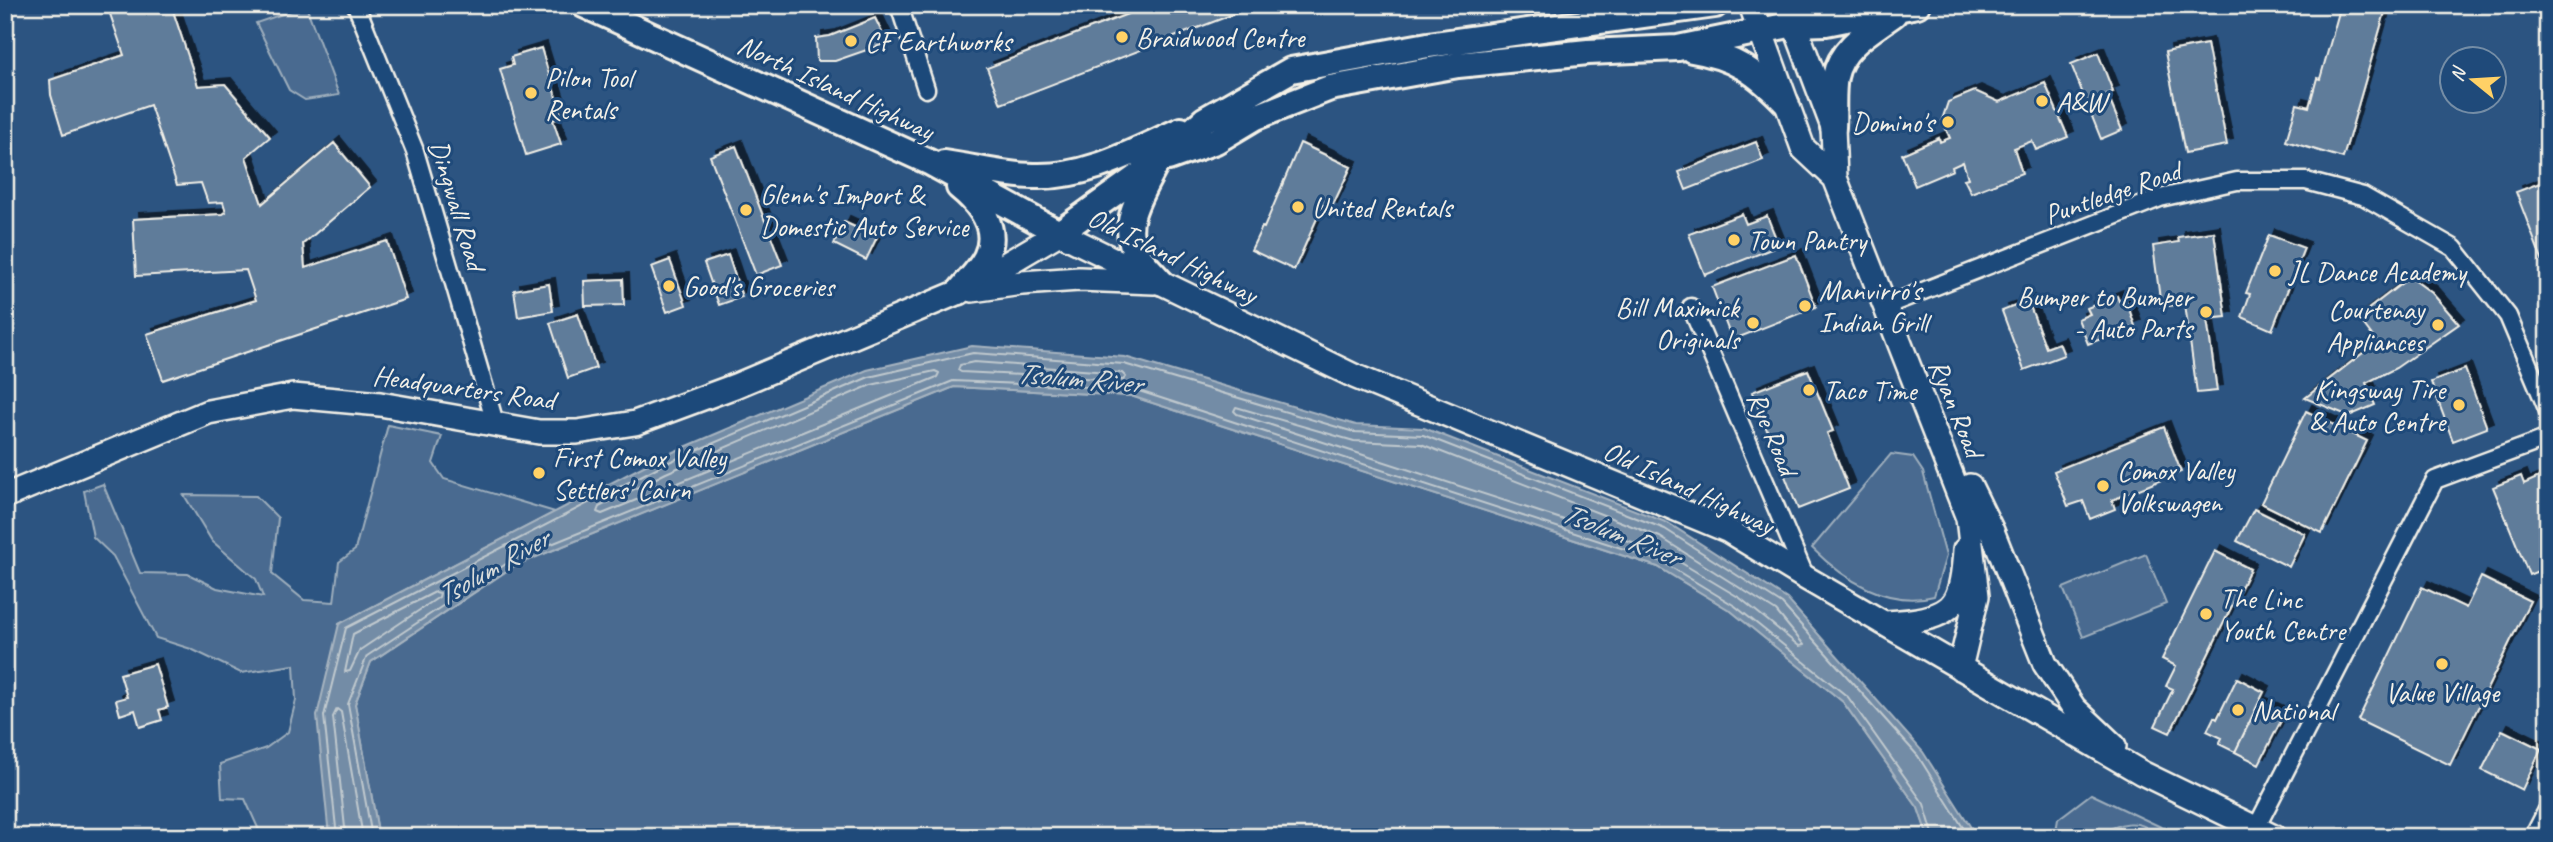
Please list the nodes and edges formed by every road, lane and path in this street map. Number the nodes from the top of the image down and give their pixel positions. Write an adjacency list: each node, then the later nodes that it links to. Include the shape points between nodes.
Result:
1 (356, 5): 25 (street, Dingwall Road, via 415,151)
2 (584, 5): 15 (main road, North Island Highway)
3 (899, 5): 11 (street)
4 (1715, 5): 7 (main road)
5 (1751, 5): 9 (main road, Ryan Road)
6 (1910, 6): 8 (main road, via 1826,23); 14 (main road, via 1863,35 1844,53 1835,77)
7 (1667, 9): 13 (main road, via 1291,70)
8 (1791, 15): 9 (main road); 14 (main road, Ryan Road)
9 (1759, 32): 10 (main road); 12 (main road, Ryan Road)
10 (1678, 48): 12 (main road, via 1718,54 1741,65); 16 (main road, via 1458,65 1330,88 1256,117 1216,141)
11 (926, 89)
12 (1786, 103): 17 (main road, Ryan Road, via 1803,148)
13 (1204, 120): 15 (main road, via 1110,163 1062,175 1006,174); 16 (main road)
14 (1833, 127): 17 (main road, Ryan Road)
15 (929, 162): 18 (main road, North Island Highway); 20 (main road, via 972,198 989,222 986,257)
16 (1158, 162): 18 (main road); 19 (main road, via 1131,214 1130,233 1137,255)
17 (1836, 178): 21 (main road, Ryan Road)
18 (1059, 233): 19 (main road, Old Island Highway); 20 (main road, Headquarters Road)
19 (1161, 282): 20 (main road, via 1079,279); 29 (main road, Old Island Highway, via 1354,376 1727,530)
20 (958, 292): 25 (main road, Headquarters Road, via 635,423 577,432)
21 (1885, 306): 23 (main road, Ryan Road); 24 (street, Puntledge Road, via 2160,198 2237,181 2306,181 2363,196 2454,248 2508,316)
22 (1691, 307): 29 (street, Rye Road)
23 (1904, 355): 28 (main road, Ryan Road); 32 (main road, via 1992,531 2045,664 2074,708)
24 (2548, 411)
25 (496, 426): 27 (main road, Headquarters Road, via 380,404 293,396 208,412)
26 (2548, 438): 34 (street, via 2435,480)
27 (5, 496)
28 (1968, 517): 30 (main road, via 1964,569 1955,601 1937,614 1911,622); 31 (main road, Ryan Road, via 1977,596)
29 (1805, 578): 30 (main road, Old Island Highway)
30 (1883, 623): 31 (main road, Old Island Highway)
31 (1960, 668): 32 (main road, Old Island Highway)
32 (2142, 773): 34 (main road, Old Island Highway)
33 (2548, 808): 35 (street)
34 (2265, 833)
35 (2533, 837)

